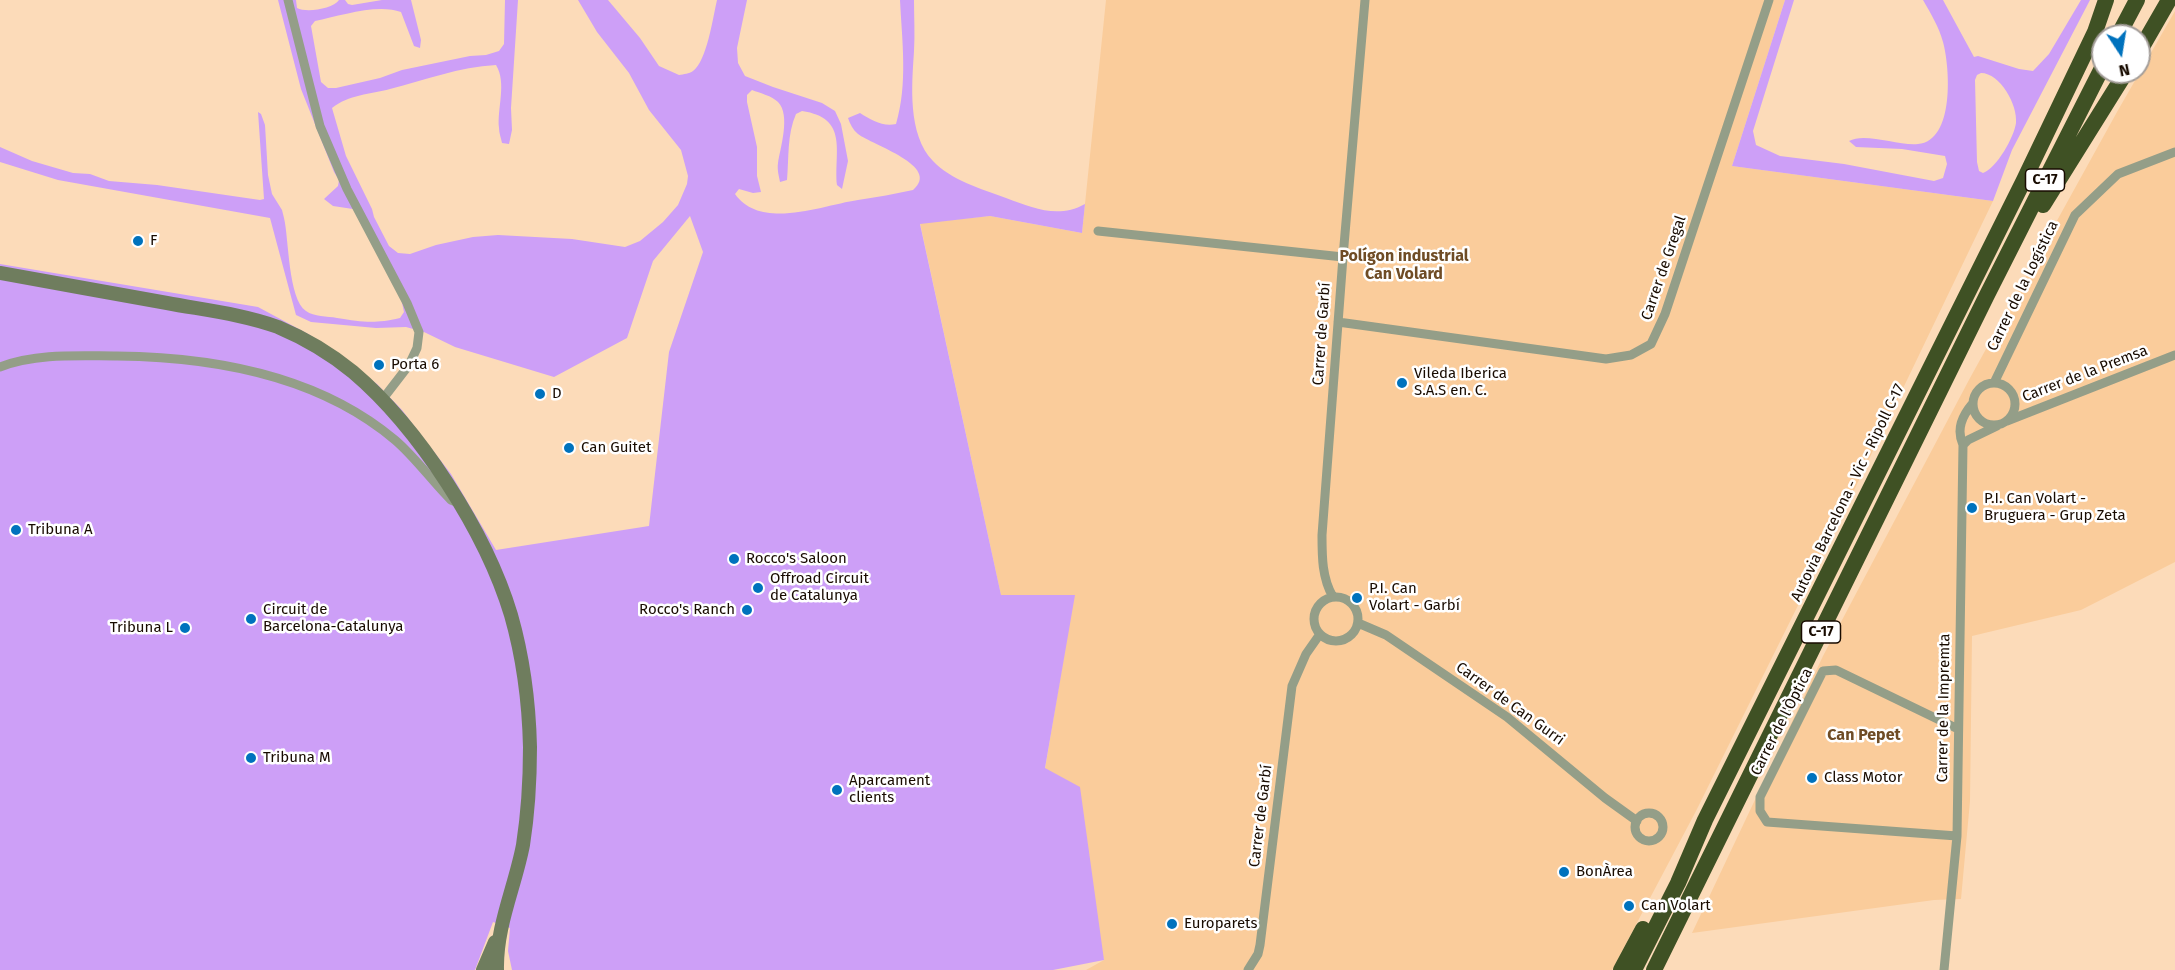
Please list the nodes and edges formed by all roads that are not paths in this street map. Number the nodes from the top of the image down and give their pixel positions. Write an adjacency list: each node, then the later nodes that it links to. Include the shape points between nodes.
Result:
1 (288, 0): 24 (street, via 320,126 418,332 417,348 409,365)
2 (1365, 0): 17 (street, Carrer de Garbí)
3 (1769, 0): 20 (street, Carrer de Gregal, via 1665,314 1651,344 1631,356 1606,359)
4 (2106, 0): 8 (highway)
5 (2115, 0): 9 (highway, C-17)
6 (2137, 0): 10 (highway)
7 (2169, 0): 11 (highway)
8 (2098, 24)
9 (2100, 24)
10 (2124, 24)
11 (2151, 31)
12 (2091, 40): 35 (highway, Autovia Barcelona - Vic - Ripoll C-17 / C-17, via 1705,820)
13 (2094, 84): 19 (highway, C-17)
14 (2119, 84): 19 (highway)
15 (2175, 152): 23 (street, Carrer de la Logística, via 2118,174 2074,214)
16 (1098, 231): 17 (street)
17 (1343, 257): 20 (street, Carrer de Garbí)
18 (0, 273): 24 (street, via 257,320 333,357)
19 (1987, 295): 36 (highway, C-17)
20 (1338, 322): 29 (street, Carrer de Garbí, via 1322,536 1323,569)
21 (2175, 355): 26 (street, Carrer de la Premsa)
22 (0, 367): 28 (street, via 56,356 126,356 244,368 269,375 310,389 370,422 396,441)
23 (1994, 383): 25 (street, via 1977,391); 26 (street, via 2007,387 2014,397 2014,410)
24 (382, 400): 28 (street, via 418,443)
25 (1973, 403): 26 (street, via 1981,421); 27 (street, Carrer de la Impremta, via 1960,426)
26 (2003, 423): 27 (street)
27 (1963, 445): 32 (street, Carrer de la Impremta)
28 (460, 505): 37 (street, via 499,579 512,617 529,719 523,844)
29 (1333, 597): 30 (street, via 1353,604); 31 (street, via 1323,601 1316,611)
30 (1358, 623): 31 (street, via 1352,634 1342,640); 33 (street, Carrer de Can Gurri, via 1386,635 1507,717)
31 (1320, 634): 40 (street, Carrer de Garbí, via 1292,686 1260,945)
32 (1959, 729): 34 (street, Carrer de la Impremta); 34 (street, Carrer de l'Òptica, via 1836,670 1823,671 1760,797 1760,811 1767,822)
33 (1637, 821)
34 (1957, 836): 45 (street, Carrer de la Impremta)
35 (1678, 883): 41 (highway, via 1649,917); 42 (highway, Autovia Barcelona - Vic - Ripoll C-17 / C-17)
36 (1692, 892): 43 (highway, C-17); 44 (highway)
37 (500, 929): 38 (street); 39 (street)
38 (483, 970)
39 (497, 970)
40 (1248, 970)
41 (1621, 970)
42 (1635, 970)
43 (1654, 970)
44 (1662, 970)
45 (1944, 970)

